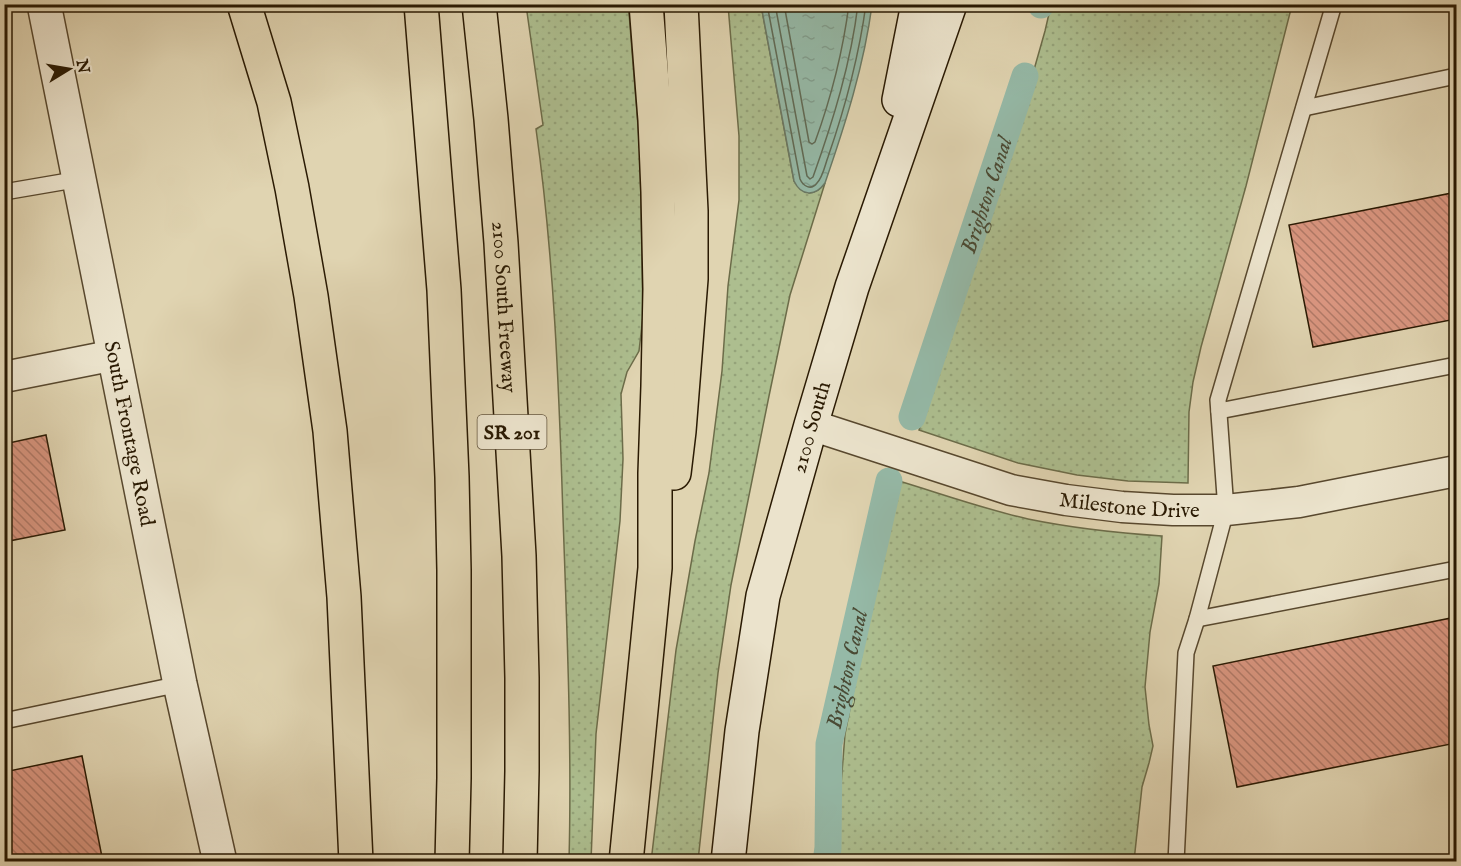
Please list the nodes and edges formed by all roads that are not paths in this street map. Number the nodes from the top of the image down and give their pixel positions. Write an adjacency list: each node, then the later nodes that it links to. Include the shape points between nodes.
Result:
1 (44, 4): 14 (main road, South Frontage Road)
2 (243, 4): 12 (highway)
3 (266, 4): 12 (highway)
4 (421, 4): 31 (highway, SR 201, via 444,290 452,477)
5 (479, 4): 32 (highway, 2100 South Freeway / SR 201, via 501,243 519,556)
6 (646, 4): 24 (highway, via 660,289)
7 (681, 4): 24 (highway, via 691,279 680,431)
8 (918, 4): 16 (main road, via 893,126)
9 (950, 4): 16 (main road, 2100 South)
10 (1334, 4): 13 (lane)
11 (1456, 76): 13 (lane)
12 (274, 102): 30 (highway, via 311,296 330,431 344,597)
13 (1304, 108): 20 (lane, via 1218,400)
14 (80, 179): 15 (lane); 17 (main road, South Frontage Road)
15 (4, 192)
16 (852, 287): 21 (main road, 2100 South)
17 (115, 355): 19 (street); 27 (main road, South Frontage Road)
18 (1456, 365): 20 (lane)
19 (4, 377)
20 (1219, 411): 23 (lane)
21 (810, 425): 23 (street, Milestone Drive, via 1011,490 1122,507); 34 (main road, 2100 South, via 764,596 742,730)
22 (1456, 471): 23 (street, Milestone Drive, via 1299,502)
23 (1226, 510): 26 (lane)
24 (655, 568): 33 (highway)
25 (1456, 569): 26 (lane)
26 (1197, 619): 35 (lane, via 1186,653)
27 (180, 684): 28 (lane); 29 (main road, South Frontage Road)
28 (4, 721)
29 (220, 861)
30 (356, 861)
31 (452, 861)
32 (520, 861)
33 (626, 861)
34 (728, 861)
35 (1176, 861)

